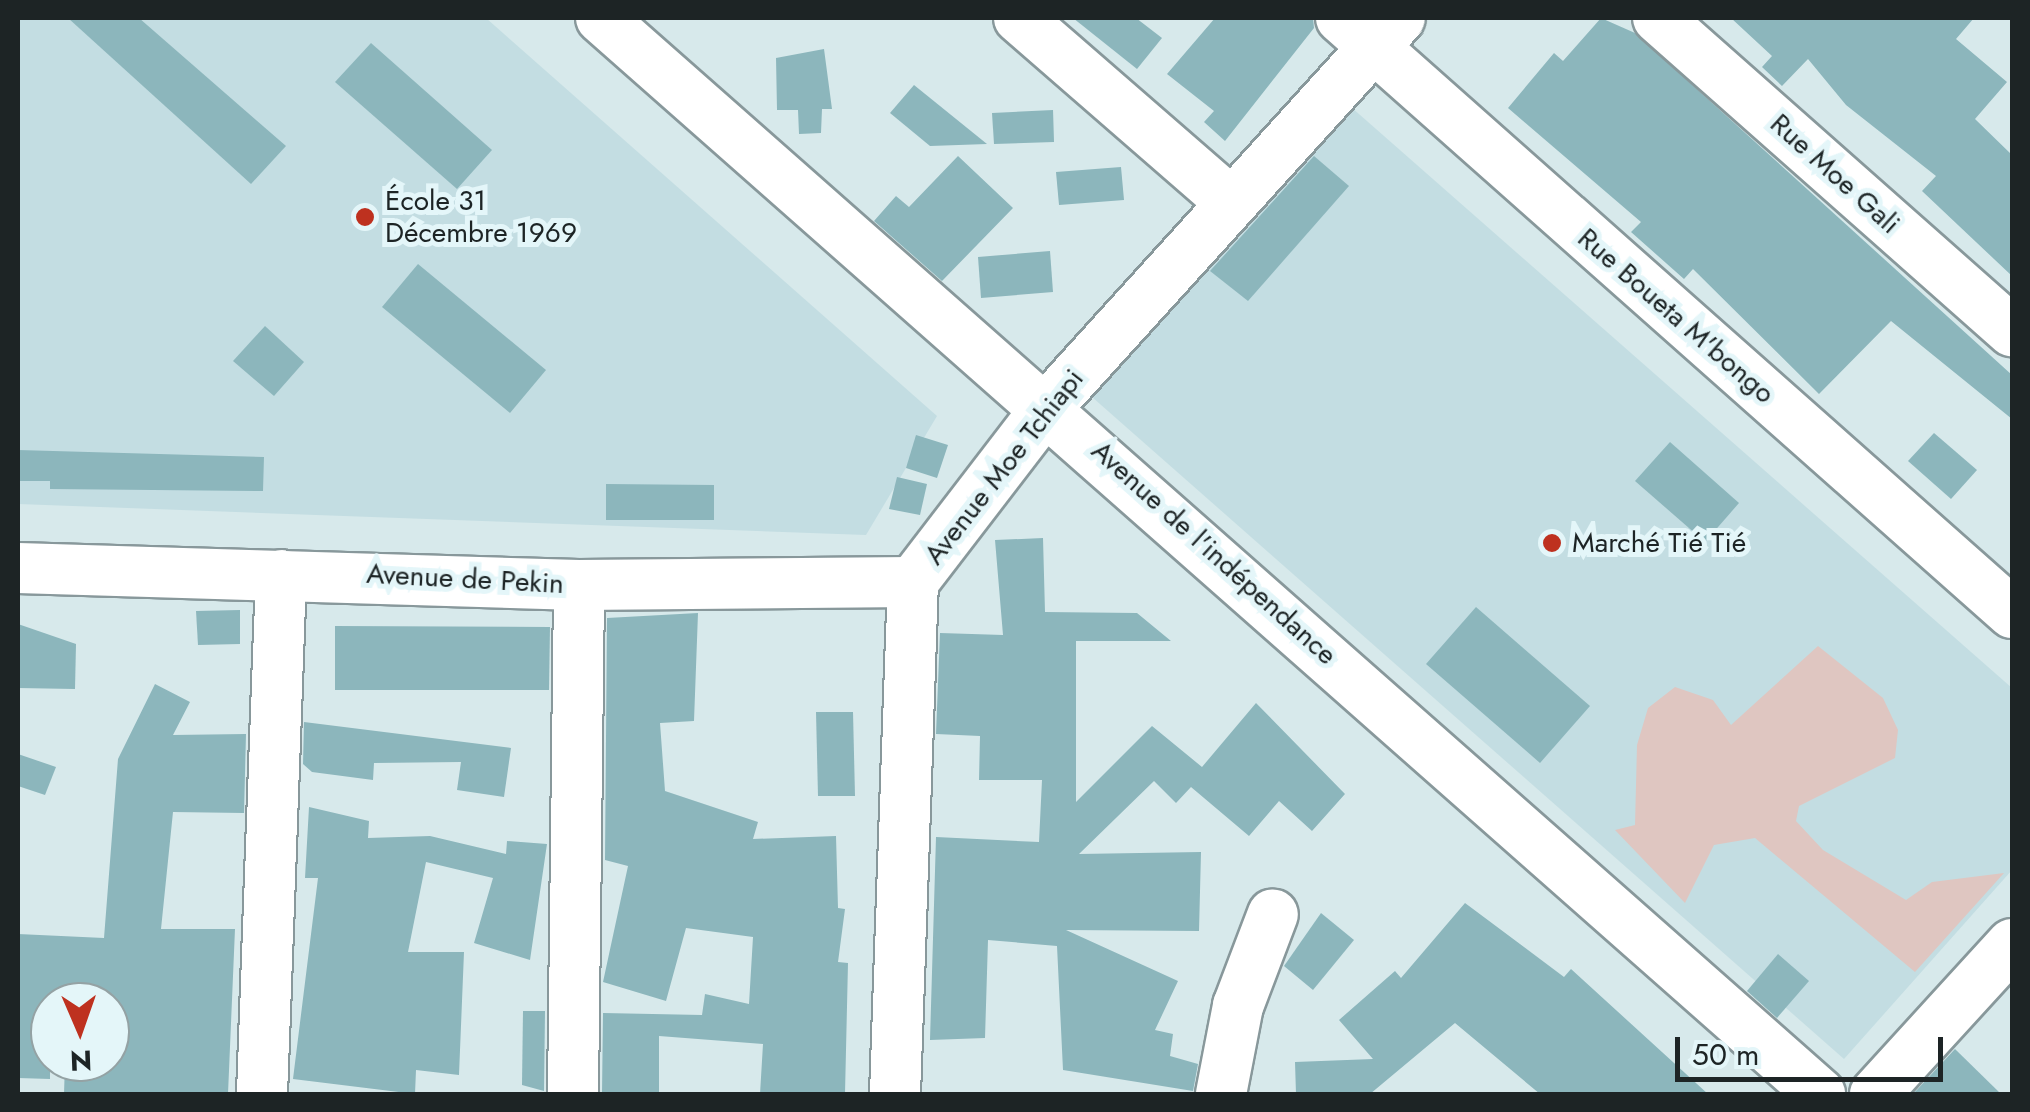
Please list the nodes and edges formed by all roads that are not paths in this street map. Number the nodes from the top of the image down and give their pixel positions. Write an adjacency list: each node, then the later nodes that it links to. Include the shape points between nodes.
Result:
1 (602, 18): 7 (street, Avenue de l'indépendance)
2 (1019, 18): 5 (street)
3 (1658, 18): 6 (street, Rue Moe Gali)
4 (1371, 27): 5 (street, Avenue Moe Tchiapi); 12 (street, Rue Boueta M'bongo)
5 (1232, 202): 7 (street, Avenue Moe Tchiapi)
6 (2012, 332)
7 (1048, 405): 10 (street, Avenue Moe Tchiapi); 19 (street, Avenue de l'indépendance)
8 (18, 568): 9 (street, Avenue de Pekin)
9 (281, 575): 11 (street, Avenue de Pekin); 15 (street)
10 (913, 582): 11 (street, Avenue de Pekin); 17 (street, Avenue Moe Tchiapi)
11 (579, 585): 16 (street)
12 (2012, 613)
13 (1273, 914): 18 (street, via 1238,1006)
14 (2004, 970): 20 (street)
15 (262, 1094)
16 (573, 1094)
17 (895, 1094)
18 (1221, 1094)
19 (1820, 1094)
20 (1874, 1094)

